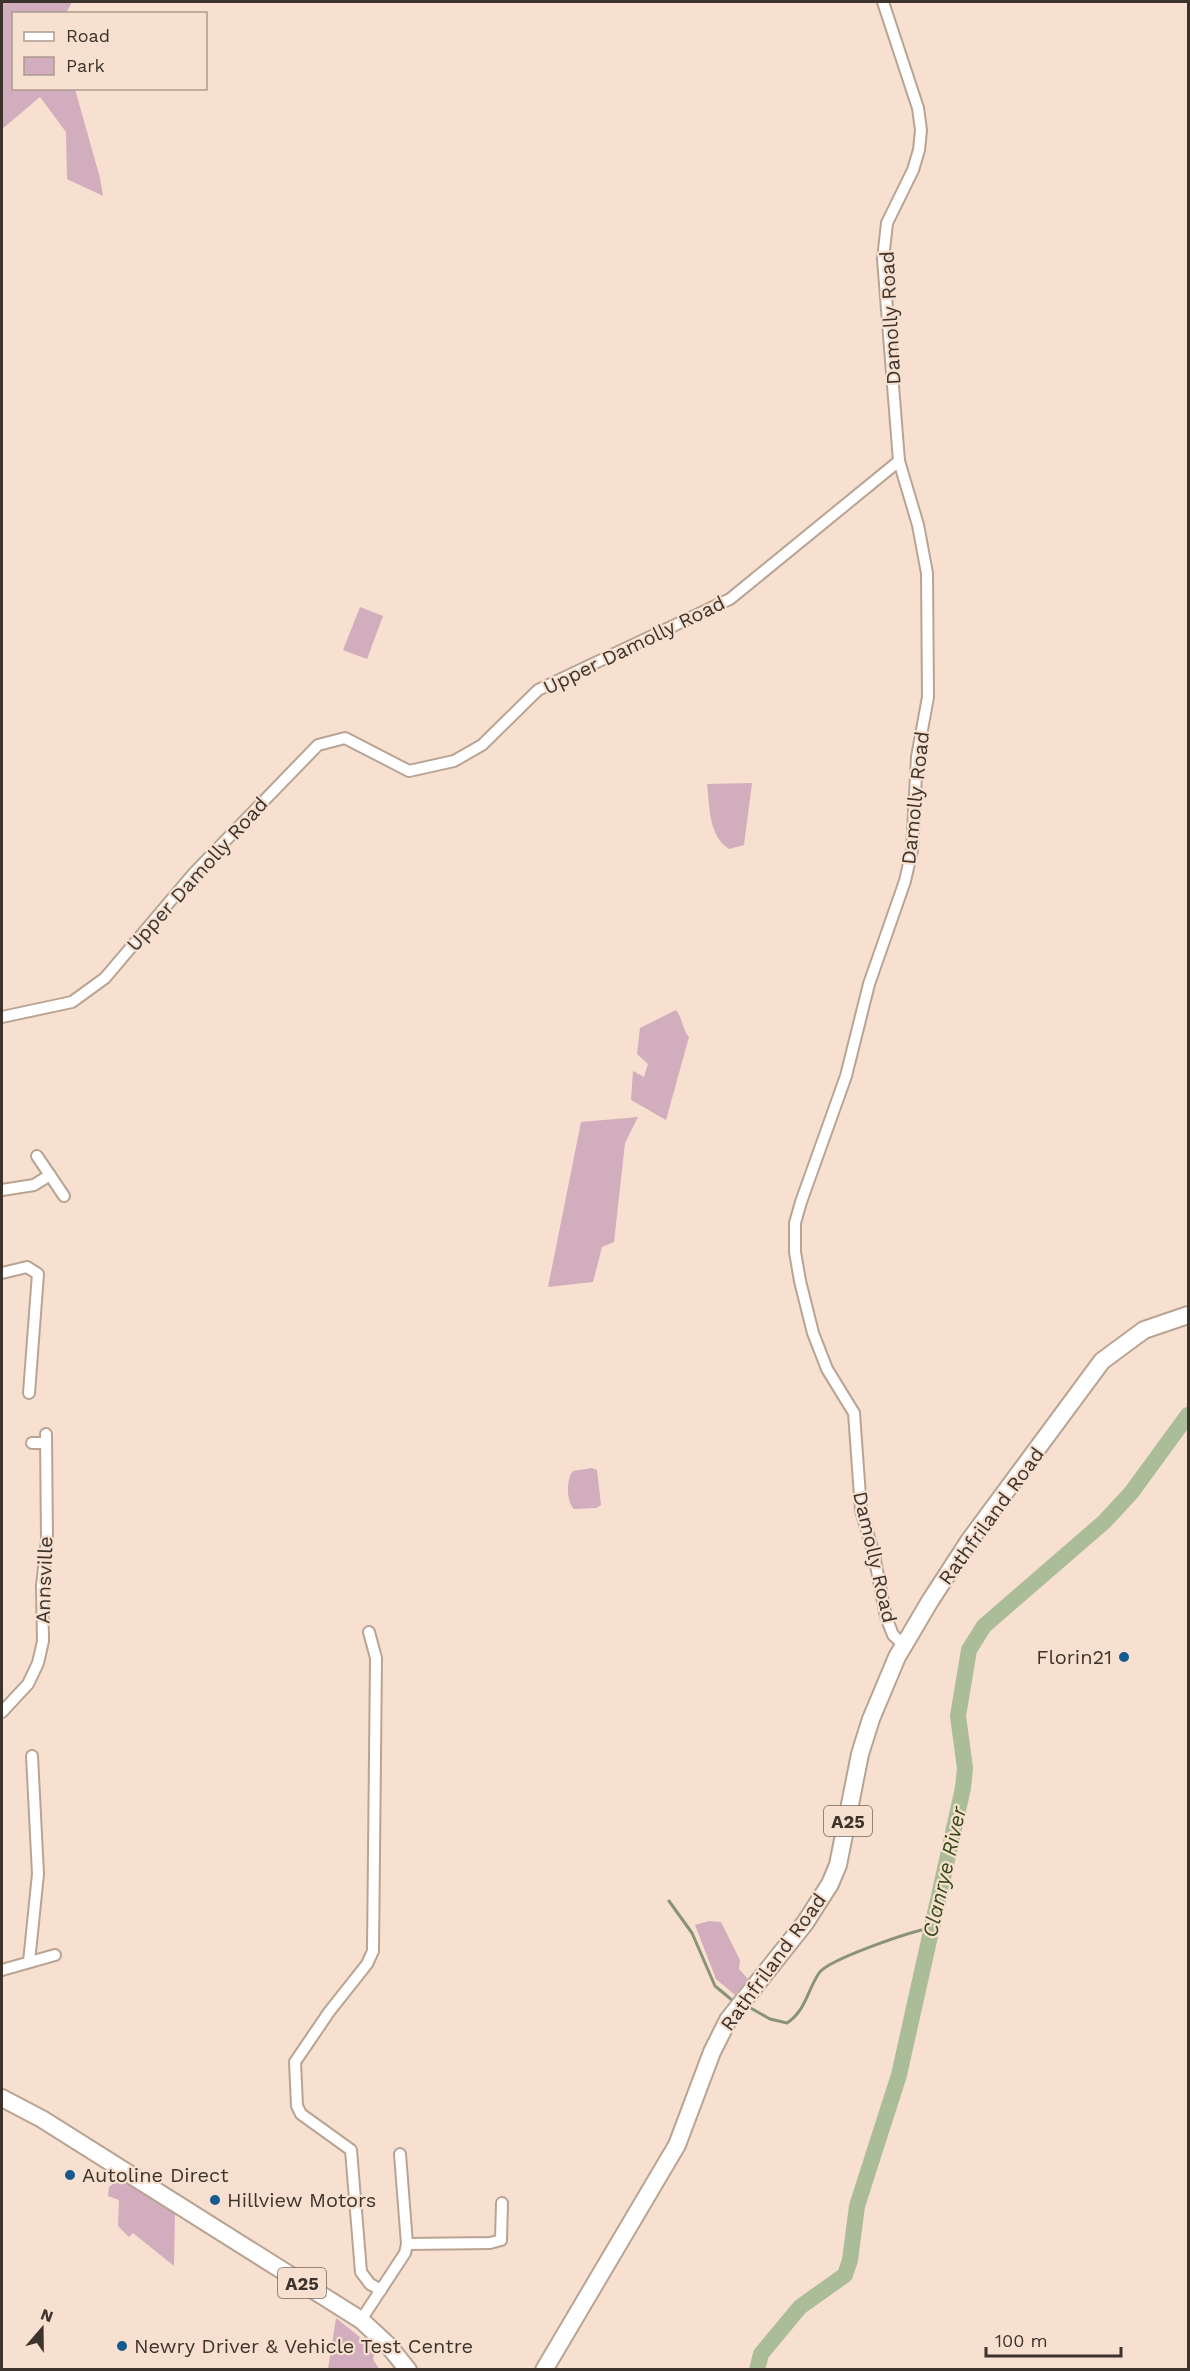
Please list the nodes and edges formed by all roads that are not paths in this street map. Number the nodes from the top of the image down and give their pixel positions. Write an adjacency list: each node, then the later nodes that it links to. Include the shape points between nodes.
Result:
1 (883, 2): 2 (street, Damolly Road, via 918,108 921,130 920,150 887,223 883,259)
2 (899, 461): 3 (street, Upper Damolly Road, via 730,599 538,690 482,745 454,761 409,771 345,738 318,745 245,817 90,991 72,1002); 13 (street, Damolly Road, via 927,573 928,697 917,757 912,850 869,984 855,1048 801,1202 795,1242 813,1333 827,1369 854,1413 861,1510 886,1617 893,1635)
3 (2, 1017)
4 (38, 1156): 5 (street)
5 (50, 1175): 6 (street, via 34,1185); 7 (street)
6 (2, 1190)
7 (63, 1196)
8 (2, 1273): 10 (street, via 27,1267 38,1274)
9 (1188, 1315): 13 (main road, Rathfriland Road / A25, via 1144,1330 1102,1361 969,1541)
10 (29, 1393)
11 (32, 1443): 14 (street, Annsville, via 46,1439 43,1641 28,1684)
12 (369, 1632): 23 (street, via 376,1658 373,1951 296,2062 297,2106 302,2114 351,2150 361,2272 370,2284)
13 (904, 1645): 26 (main road, Rathfriland Road / A25, via 871,1719 838,1865 830,1884 810,1916 728,2020 677,2145)
14 (2, 1712)
15 (32, 1756): 17 (street, via 38,1874)
16 (55, 1955): 17 (street)
17 (29, 1962): 18 (street)
18 (2, 1970)
19 (2, 2098): 24 (main road, A25, via 42,2119)
20 (400, 2154): 22 (street)
21 (502, 2203): 22 (street, via 501,2240)
22 (407, 2244): 23 (street)
23 (381, 2289): 24 (street)
24 (361, 2320): 25 (main road, A25)
25 (408, 2370)
26 (544, 2370)

